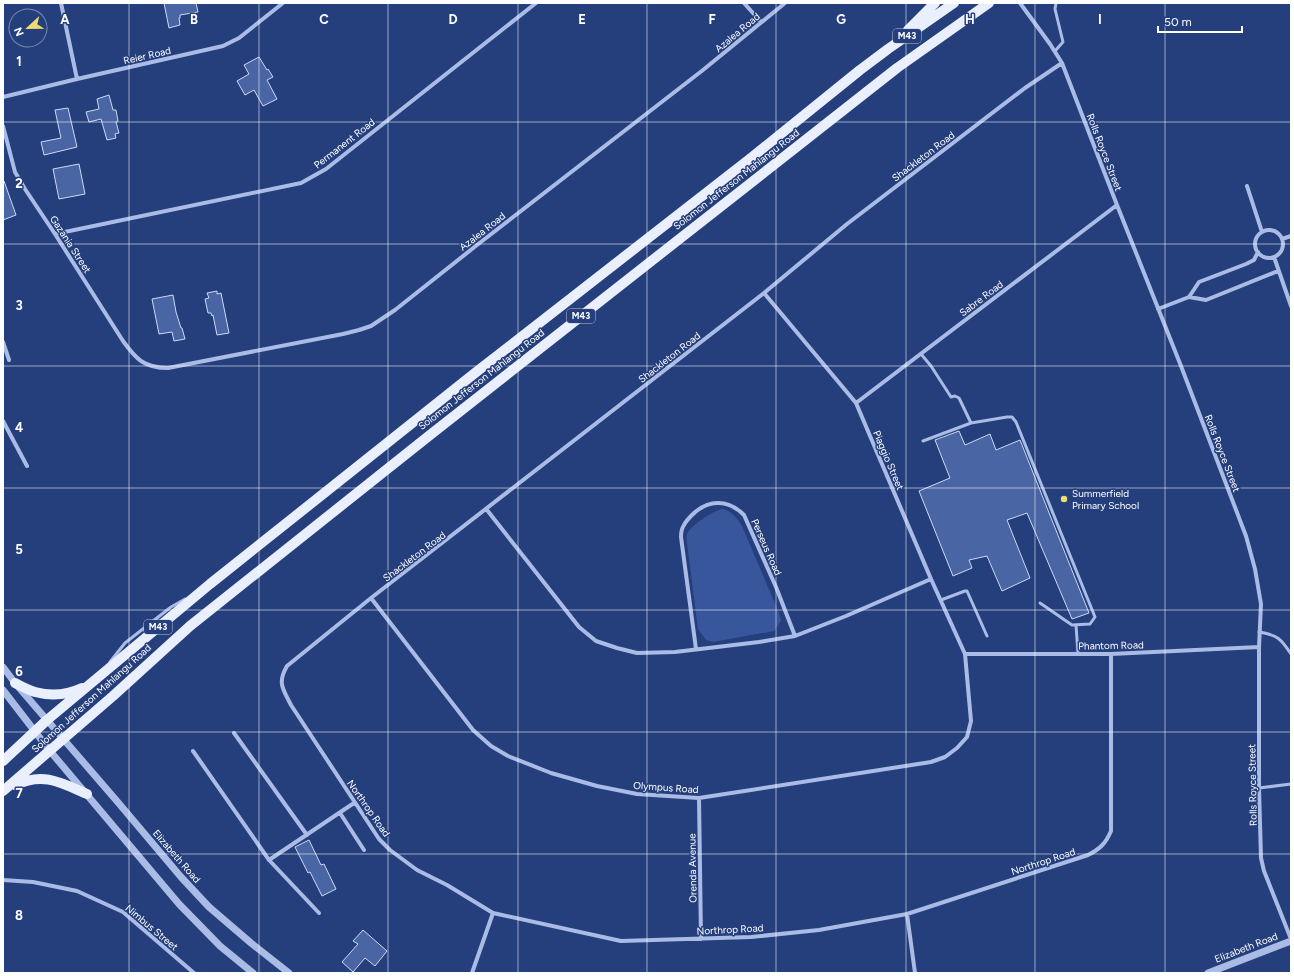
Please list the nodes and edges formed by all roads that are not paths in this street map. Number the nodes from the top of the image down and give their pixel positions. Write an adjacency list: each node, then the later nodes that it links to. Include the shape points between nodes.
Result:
1 (61, 3): 15 (street)
2 (283, 3): 15 (street, Reier Road, via 239,38 223,46)
3 (536, 3): 21 (street, Permanent Road, via 326,169 301,183)
4 (744, 3): 11 (street)
5 (785, 3): 11 (street, Azalea Road)
6 (935, 3): 12 (main road)
7 (954, 3): 12 (main road, Solomon Jefferson Mahlangu Road / M43)
8 (989, 3): 65 (main road, Solomon Jefferson Mahlangu Road / M43, via 897,68 405,454 190,626)
9 (1020, 3): 13 (street, Rolls Royce Street)
10 (1056, 3): 13 (lane, via 1055,10 1063,42)
11 (761, 22): 36 (street, Azalea Road, via 704,70 371,326 348,333 168,368 153,368)
12 (888, 50): 60 (main road, Solomon Jefferson Mahlangu Road / M43, via 475,373 210,584)
13 (1055, 51): 14 (street, Rolls Royce Street)
14 (1062, 62): 19 (street, Rolls Royce Street); 28 (street, Shackleton Road, via 847,224)
15 (77, 79): 16 (street, Reier Road)
16 (3, 97)
17 (3, 126): 21 (street, Gazania Street, via 15,172)
18 (1247, 186): 20 (street)
19 (1116, 205): 32 (street, Rolls Royce Street); 34 (street, Sabre Road)
20 (1262, 232): 23 (street, via 1272,230); 24 (street, via 1256,239)
21 (56, 234): 36 (street, Gazania Street, via 123,341)
22 (1291, 236): 23 (street)
23 (1282, 239): 25 (street, via 1280,252)
24 (1258, 252): 25 (street, via 1265,257); 27 (street, via 1254,260 1199,282)
25 (1274, 257): 26 (street)
26 (1278, 271): 30 (street, via 1206,300); 31 (street)
27 (1193, 291): 29 (street); 30 (lane)
28 (764, 294): 37 (street, Piaggio Street); 42 (street, Shackleton Road)
29 (1189, 297): 30 (street); 32 (street)
30 (1196, 298)
31 (1291, 306)
32 (1158, 309): 48 (street, Rolls Royce Street, via 1246,536 1261,604)
33 (3, 342): 35 (street)
34 (921, 354): 37 (street, Sabre Road); 39 (lane, via 951,397 959,398)
35 (9, 360)
36 (143, 363)
37 (856, 404): 43 (street, Piaggio Street)
38 (3, 421): 41 (street)
39 (971, 423): 40 (lane); 47 (lane, via 1007,417 1016,422 1095,617 1090,624)
40 (923, 441)
41 (27, 466)
42 (487, 510): 44 (street, Shackleton Road); 52 (street, via 579,627 596,641 637,653)
43 (931, 579): 45 (street, Piaggio Street); 49 (street)
44 (372, 598): 57 (street, Shackleton Road); 73 (street, Olympus Road, via 473,730 508,756 551,773 598,786 637,794)
45 (941, 600): 50 (lane, via 967,592); 53 (street, Piaggio Street)
46 (1040, 603): 47 (lane, via 1068,623)
47 (1076, 625): 54 (lane)
48 (1259, 632): 51 (street, Rolls Royce Street); 56 (lane, via 1272,634 1282,641)
49 (795, 636): 52 (street); 52 (street, Perseus Road, via 744,515 728,504 716,503 695,512 683,526 681,536)
50 (988, 636)
51 (1259, 647): 55 (street, Phantom Road); 70 (street, Rolls Royce Street)
52 (696, 650)
53 (965, 654): 54 (street, Phantom Road); 73 (street, Olympus Road, via 971,721 967,737 945,757 931,762)
54 (1078, 654): 55 (street, Phantom Road)
55 (1111, 654): 82 (street, Northrop Road, via 1111,831 1107,840 1088,855)
56 (1291, 654)
57 (287, 666): 74 (street, Northrop Road, via 282,675 285,693)
58 (3, 667): 59 (street, Elizabeth Road)
59 (15, 683): 60 (main road, via 34,692 54,695); 62 (street, Elizabeth Road)
60 (88, 685): 62 (main road, Solomon Jefferson Mahlangu Road / M43)
61 (3, 690): 63 (street)
62 (47, 720): 63 (main road, Solomon Jefferson Mahlangu Road / M43); 65 (street, Elizabeth Road)
63 (36, 732): 66 (street); 68 (main road, Solomon Jefferson Mahlangu Road / M43)
64 (234, 732): 76 (street)
65 (63, 739): 66 (main road, Solomon Jefferson Mahlangu Road / M43); 87 (street, Elizabeth Road, via 181,877 220,916)
66 (50, 751): 71 (main road, Solomon Jefferson Mahlangu Road / M43); 72 (street)
67 (193, 751): 78 (street)
68 (3, 761)
69 (1291, 784): 70 (lane)
70 (1259, 788): 84 (street, Rolls Royce Street, via 1262,864)
71 (5, 789): 72 (main road, via 40,778 61,782)
72 (87, 794): 86 (street, via 179,904 220,946)
73 (699, 798): 83 (street, Orenda Avenue)
74 (354, 803): 75 (street); 81 (street, Northrop Road, via 378,839 390,850 417,870)
75 (340, 813): 76 (street); 77 (street)
76 (307, 835): 78 (street)
77 (364, 850)
78 (269, 860): 80 (street)
79 (3, 880): 85 (street, Nimbus Street, via 32,882 77,891 123,912)
80 (319, 913)
81 (493, 913): 83 (street, Northrop Road, via 621,941); 88 (street)
82 (907, 914): 83 (street, Northrop Road, via 819,930); 89 (street)
83 (702, 939)
84 (1291, 940): 90 (street, Elizabeth Road)
85 (194, 973)
86 (253, 973)
87 (289, 973)
88 (472, 973)
89 (915, 973)
90 (1208, 973)

